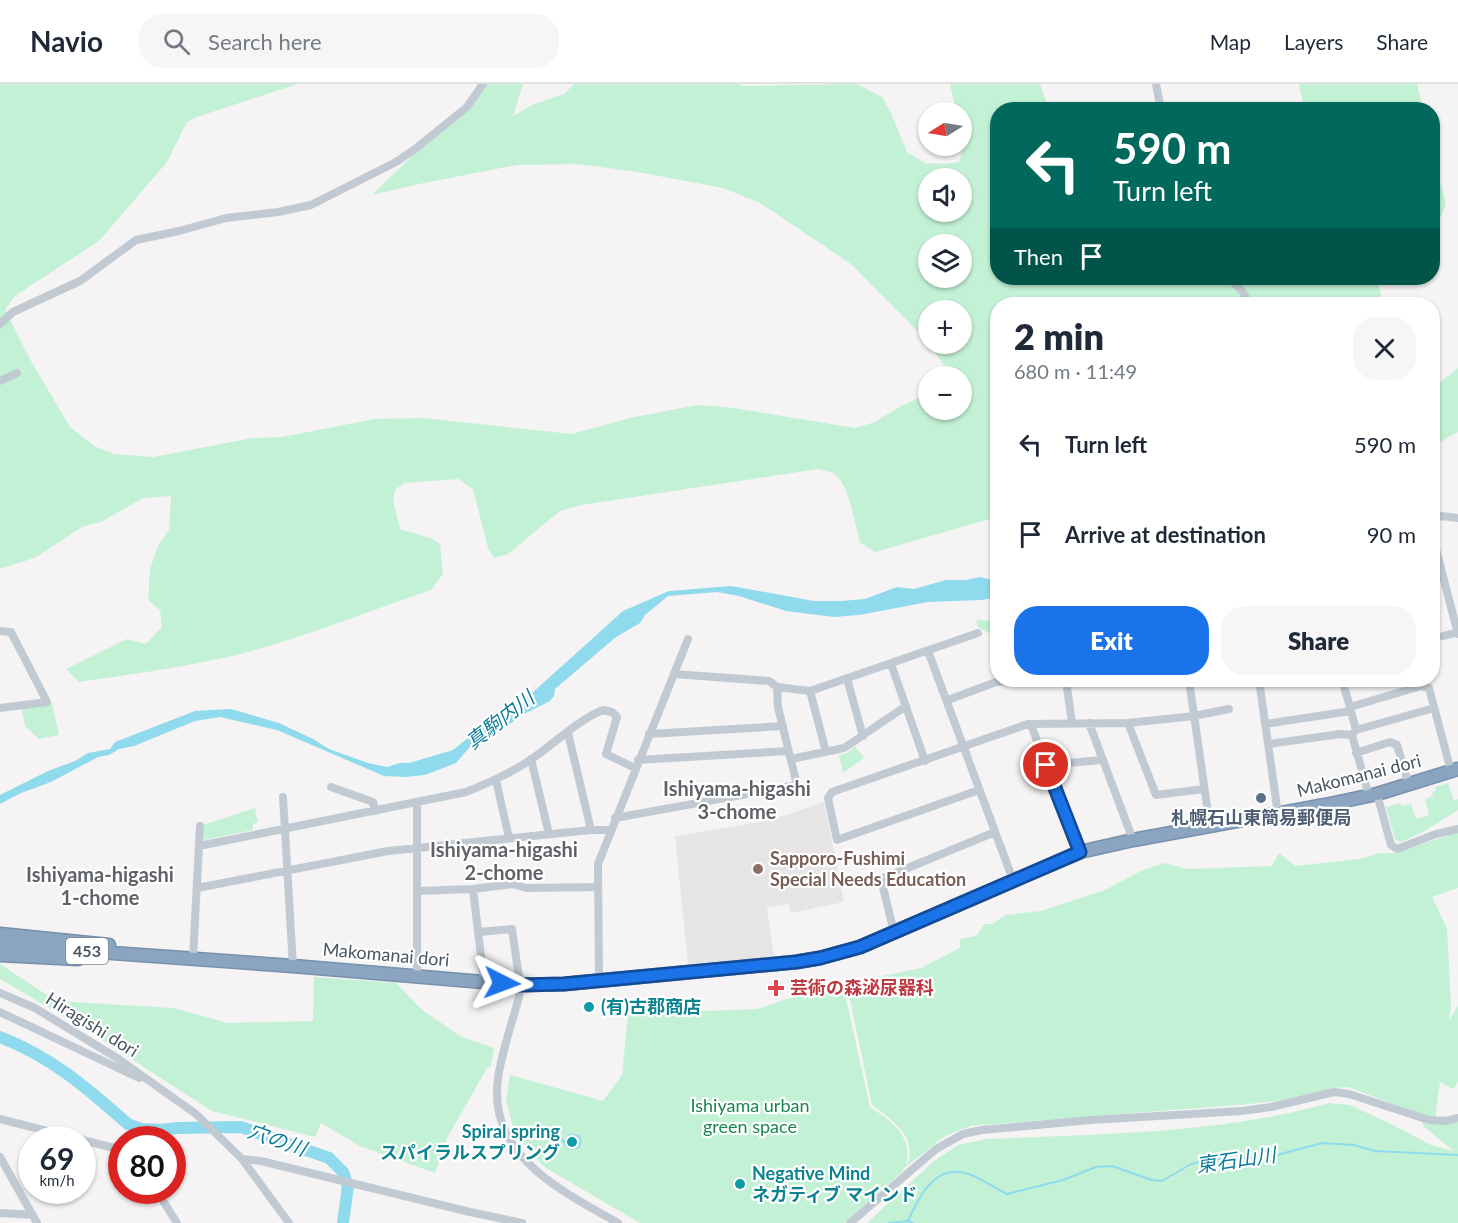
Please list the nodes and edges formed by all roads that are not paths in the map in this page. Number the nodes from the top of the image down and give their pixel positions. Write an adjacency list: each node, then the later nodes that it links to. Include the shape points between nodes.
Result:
1 (483, 84): 6 (street, via 467,106 415,149 311,205 226,218 136,240 80,281 13,312)
2 (1156, 84): 3 (street)
3 (1159, 102)
4 (1236, 285): 5 (street)
5 (1246, 297)
6 (0, 324)
7 (17, 372): 8 (street)
8 (0, 381)
9 (1440, 517): 10 (street)
10 (1458, 518)
11 (1440, 564): 14 (street)
12 (0, 631): 32 (street, via 11,632 46,702)
13 (978, 633): 17 (street)
14 (1458, 633): 15 (street)
15 (1443, 636)
16 (687, 639): 19 (street)
17 (928, 651): 18 (street); 30 (street)
18 (891, 664): 20 (street); 31 (street)
19 (674, 674): 22 (street, via 769,681); 45 (street)
20 (847, 679): 29 (street); 46 (street)
21 (990, 684): 30 (street)
22 (777, 687): 29 (street); 42 (street)
23 (1067, 687): 37 (street)
24 (1190, 687): 36 (street)
25 (1260, 687): 40 (street)
26 (1344, 687): 35 (street)
27 (1418, 687): 35 (street)
28 (1425, 687): 33 (street, via 1429,688)
29 (810, 691): 49 (street)
30 (948, 700): 48 (street)
31 (906, 706): 46 (street); 54 (street)
32 (0, 708)
33 (1434, 708): 44 (street); 57 (street)
34 (1229, 709): 36 (street)
35 (1350, 709): 40 (street); 44 (street)
36 (1194, 716): 39 (street); 61 (street)
37 (1072, 723): 38 (street); 41 (street)
38 (1089, 723): 39 (street); 53 (street)
39 (1128, 723): 61 (street, via 1156,795)
40 (1265, 724): 47 (street)
41 (1031, 725): 48 (street); 56 (street)
42 (783, 726): 45 (street); 51 (street)
43 (568, 733): 52 (street); 55 (street, via 603,710 612,712 617,721 606,754); 74 (street)
44 (1354, 733): 47 (street); 50 (street)
45 (649, 734): 55 (street)
46 (864, 736): 49 (street, via 844,748)
47 (1268, 744): 67 (street)
48 (964, 748): 54 (street); 62 (street)
49 (826, 752): 51 (street)
50 (1356, 753): 59 (street, via 1390,742 1397,745); 63 (street)
51 (790, 755): 55 (street); 68 (street, via 797,785)
52 (531, 759): 58 (street); 76 (street)
53 (1102, 760): 56 (street); 78 (street)
54 (925, 761): 62 (street, via 832,792 828,798 837,840)
55 (636, 764): 68 (street)
56 (1046, 765): 81 (street)
57 (1454, 770): 59 (highway, Makomanai dori / 453)
58 (496, 780): 65 (street); 77 (street)
59 (1409, 785): 63 (highway, Makomanai dori / 453)
60 (331, 787): 66 (street, via 373,802)
61 (1204, 789): 70 (street)
62 (979, 790): 75 (street)
63 (1373, 795): 67 (highway, Makomanai dori / 453); 72 (street, via 1391,845 1397,849)
64 (283, 797): 71 (street)
65 (417, 803): 66 (street); 80 (street)
66 (375, 811): 71 (street)
67 (1278, 814): 70 (highway, Makomanai dori / 453)
68 (615, 818): 73 (street)
69 (200, 826): 79 (street)
70 (1210, 827): 78 (highway, Makomanai dori / 453)
71 (285, 828): 79 (street); 82 (street)
72 (1458, 829)
73 (610, 830): 74 (street); 84 (street, via 598,864)
74 (591, 831): 76 (street)
75 (995, 832): 83 (street); 89 (street, via 881,879)
76 (549, 834): 77 (street)
77 (509, 838): 80 (street)
78 (1133, 840): 81 (highway, Makomanai dori / 453)
79 (199, 846): 85 (street)
80 (417, 848): 82 (street); 87 (street)
81 (1080, 852): 83 (highway, Makomanai dori / 453)
82 (287, 870): 85 (street); 95 (street)
83 (1013, 880): 89 (highway, Makomanai dori / 453)
84 (597, 887): 86 (street, via 526,888 513,884); 97 (street)
85 (197, 888): 94 (street)
86 (473, 889): 87 (street); 88 (street)
87 (417, 891): 96 (street)
88 (478, 932): 98 (street); 99 (street, via 512,929)
89 (894, 932): 97 (highway, Makomanai dori / 453, via 843,953 796,962)
90 (0, 934): 93 (highway, via 152,949)
91 (0, 945): 93 (highway, Makomanai dori / 453)
92 (0, 955): 93 (highway, via 150,962)
93 (174, 958): 94 (highway, Makomanai dori / 453)
94 (193, 958): 95 (highway, Makomanai dori / 453)
95 (293, 966): 96 (highway, Makomanai dori / 453)
96 (417, 976): 98 (highway, Makomanai dori / 453)
97 (599, 980): 99 (highway, Makomanai dori / 453)
98 (484, 982): 99 (highway, Makomanai dori / 453)
99 (520, 985): 117 (street, via 498,1078 500,1117 506,1133 530,1168)
100 (0, 993): 102 (street, Hiragishi dori, via 35,1008)
101 (0, 1012): 102 (street, Hiragishi dori)
102 (164, 1090): 107 (street, Hiragishi dori, via 196,1114)
103 (1458, 1118): 118 (street, via 1429,1120 1334,1092 1242,1111 982,1130 963,1134 936,1149)
104 (0, 1119): 105 (street)
105 (108, 1146)
106 (0, 1157): 108 (street)
107 (242, 1159): 110 (street); 114 (street, Hiragishi dori)
108 (4, 1174): 112 (street)
109 (165, 1204): 113 (street)
110 (470, 1212): 115 (street); 116 (street)
111 (0, 1213): 112 (street)
112 (35, 1219)
113 (177, 1223)
114 (289, 1223)
115 (465, 1223)
116 (522, 1223)
117 (618, 1223)
118 (850, 1223)

